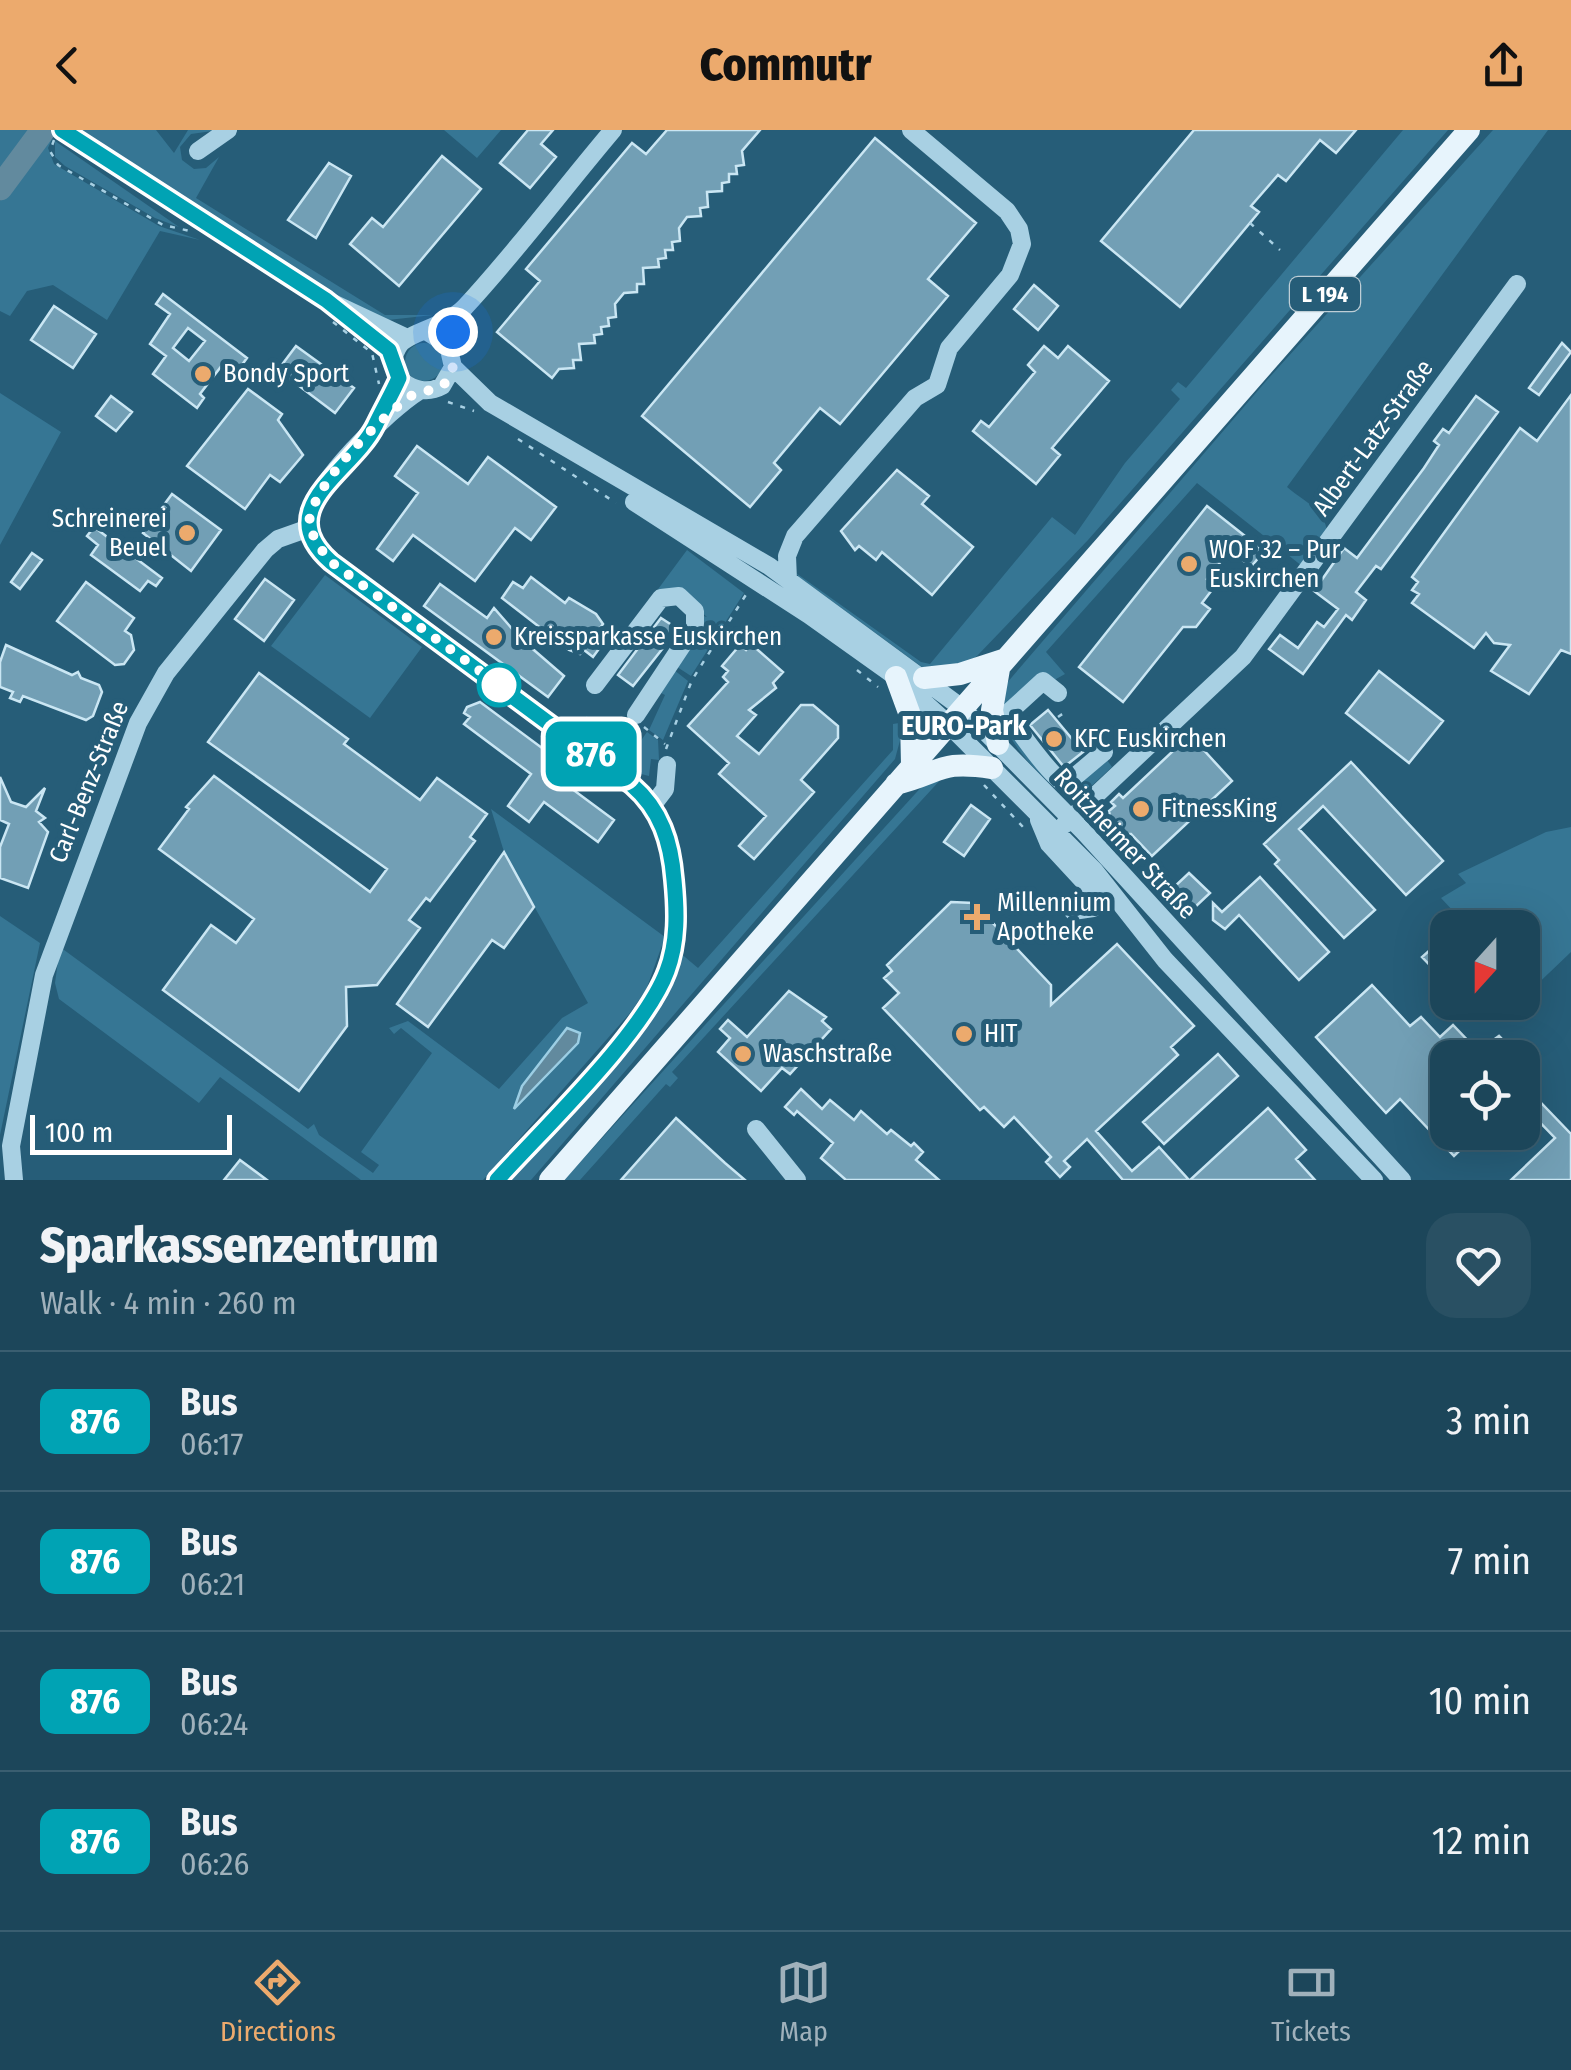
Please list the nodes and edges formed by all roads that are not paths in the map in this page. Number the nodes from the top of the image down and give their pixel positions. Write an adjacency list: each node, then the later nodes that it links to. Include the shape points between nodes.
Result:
1 (228, 130): 6 (street)
2 (613, 130): 9 (street)
3 (911, 130): 22 (street, via 1006,211 1022,244 1010,275 950,348 938,385 915,398 795,536 786,556)
4 (1469, 130): 23 (main road, L 194)
5 (66, 133): 8 (street)
6 (198, 152)
7 (1517, 284): 38 (street, Albert-Latz-Straße, via 1243,657)
8 (326, 308): 11 (street); 13 (street)
9 (461, 312): 10 (street); 12 (street)
10 (429, 333): 11 (street); 12 (street)
11 (406, 338): 13 (street)
12 (448, 345): 14 (street)
13 (394, 357): 15 (street)
14 (453, 367): 17 (street); 18 (street, Roitzheimer Straße)
15 (399, 378): 16 (street); 19 (street)
16 (418, 391): 17 (street); 19 (street)
17 (441, 395): 18 (street, Roitzheimer Straße)
18 (482, 407): 20 (street, Roitzheimer Straße)
19 (376, 425): 21 (street, via 314,501)
20 (574, 456): 22 (street, Roitzheimer Straße); 25 (street, Roitzheimer Straße)
21 (309, 528): 36 (street, via 327,559 613,770); 46 (street, Carl-Benz-Straße, via 265,550 172,664 142,713 44,974 11,1146)
22 (788, 580): 24 (street, Roitzheimer Straße)
23 (1002, 660): 24 (main road); 28 (main road, L 194); 30 (main road, via 992,702)
24 (924, 678): 28 (street, Roitzheimer Straße)
25 (889, 684): 28 (street, Roitzheimer Straße); 33 (main road, via 911,718)
26 (595, 685): 29 (street, via 661,598 679,596 695,611 696,622)
27 (1058, 692): 31 (street, via 1043,682 1008,713 1049,772 1066,784)
28 (955, 716): 30 (street, Roitzheimer Straße); 33 (main road, L 194); 34 (street, Roitzheimer Straße)
29 (638, 719)
30 (998, 744): 38 (street, Roitzheimer Straße)
31 (1104, 752)
32 (667, 755): 36 (street, via 664,789)
33 (912, 765): 35 (main road, L 194)
34 (992, 768): 35 (main road, L 194, via 954,762); 37 (street, Roitzheimer Straße)
35 (896, 784): 48 (main road, L 194)
36 (652, 806): 47 (street, via 667,836 674,880 676,930 666,974 630,1031)
37 (1037, 815): 38 (street, Roitzheimer Straße); 39 (street, via 1049,844 1098,896 1093,908 1073,911 1099,916)
38 (1064, 826): 39 (street, Roitzheimer Straße); 40 (street, Roitzheimer Straße)
39 (1120, 903): 40 (street); 41 (street, Roitzheimer Straße, via 1224,1031)
40 (1154, 911): 42 (street, Roitzheimer Straße)
41 (1282, 1077): 42 (street); 44 (street, Roitzheimer Straße)
42 (1314, 1085): 45 (street, Roitzheimer Straße)
43 (756, 1130): 49 (street)
44 (1338, 1142): 45 (street); 50 (street, Roitzheimer Straße)
45 (1376, 1152): 51 (street, Roitzheimer Straße)
46 (14, 1180)
47 (497, 1180)
48 (550, 1180)
49 (797, 1180)
50 (1374, 1180)
51 (1402, 1180)

